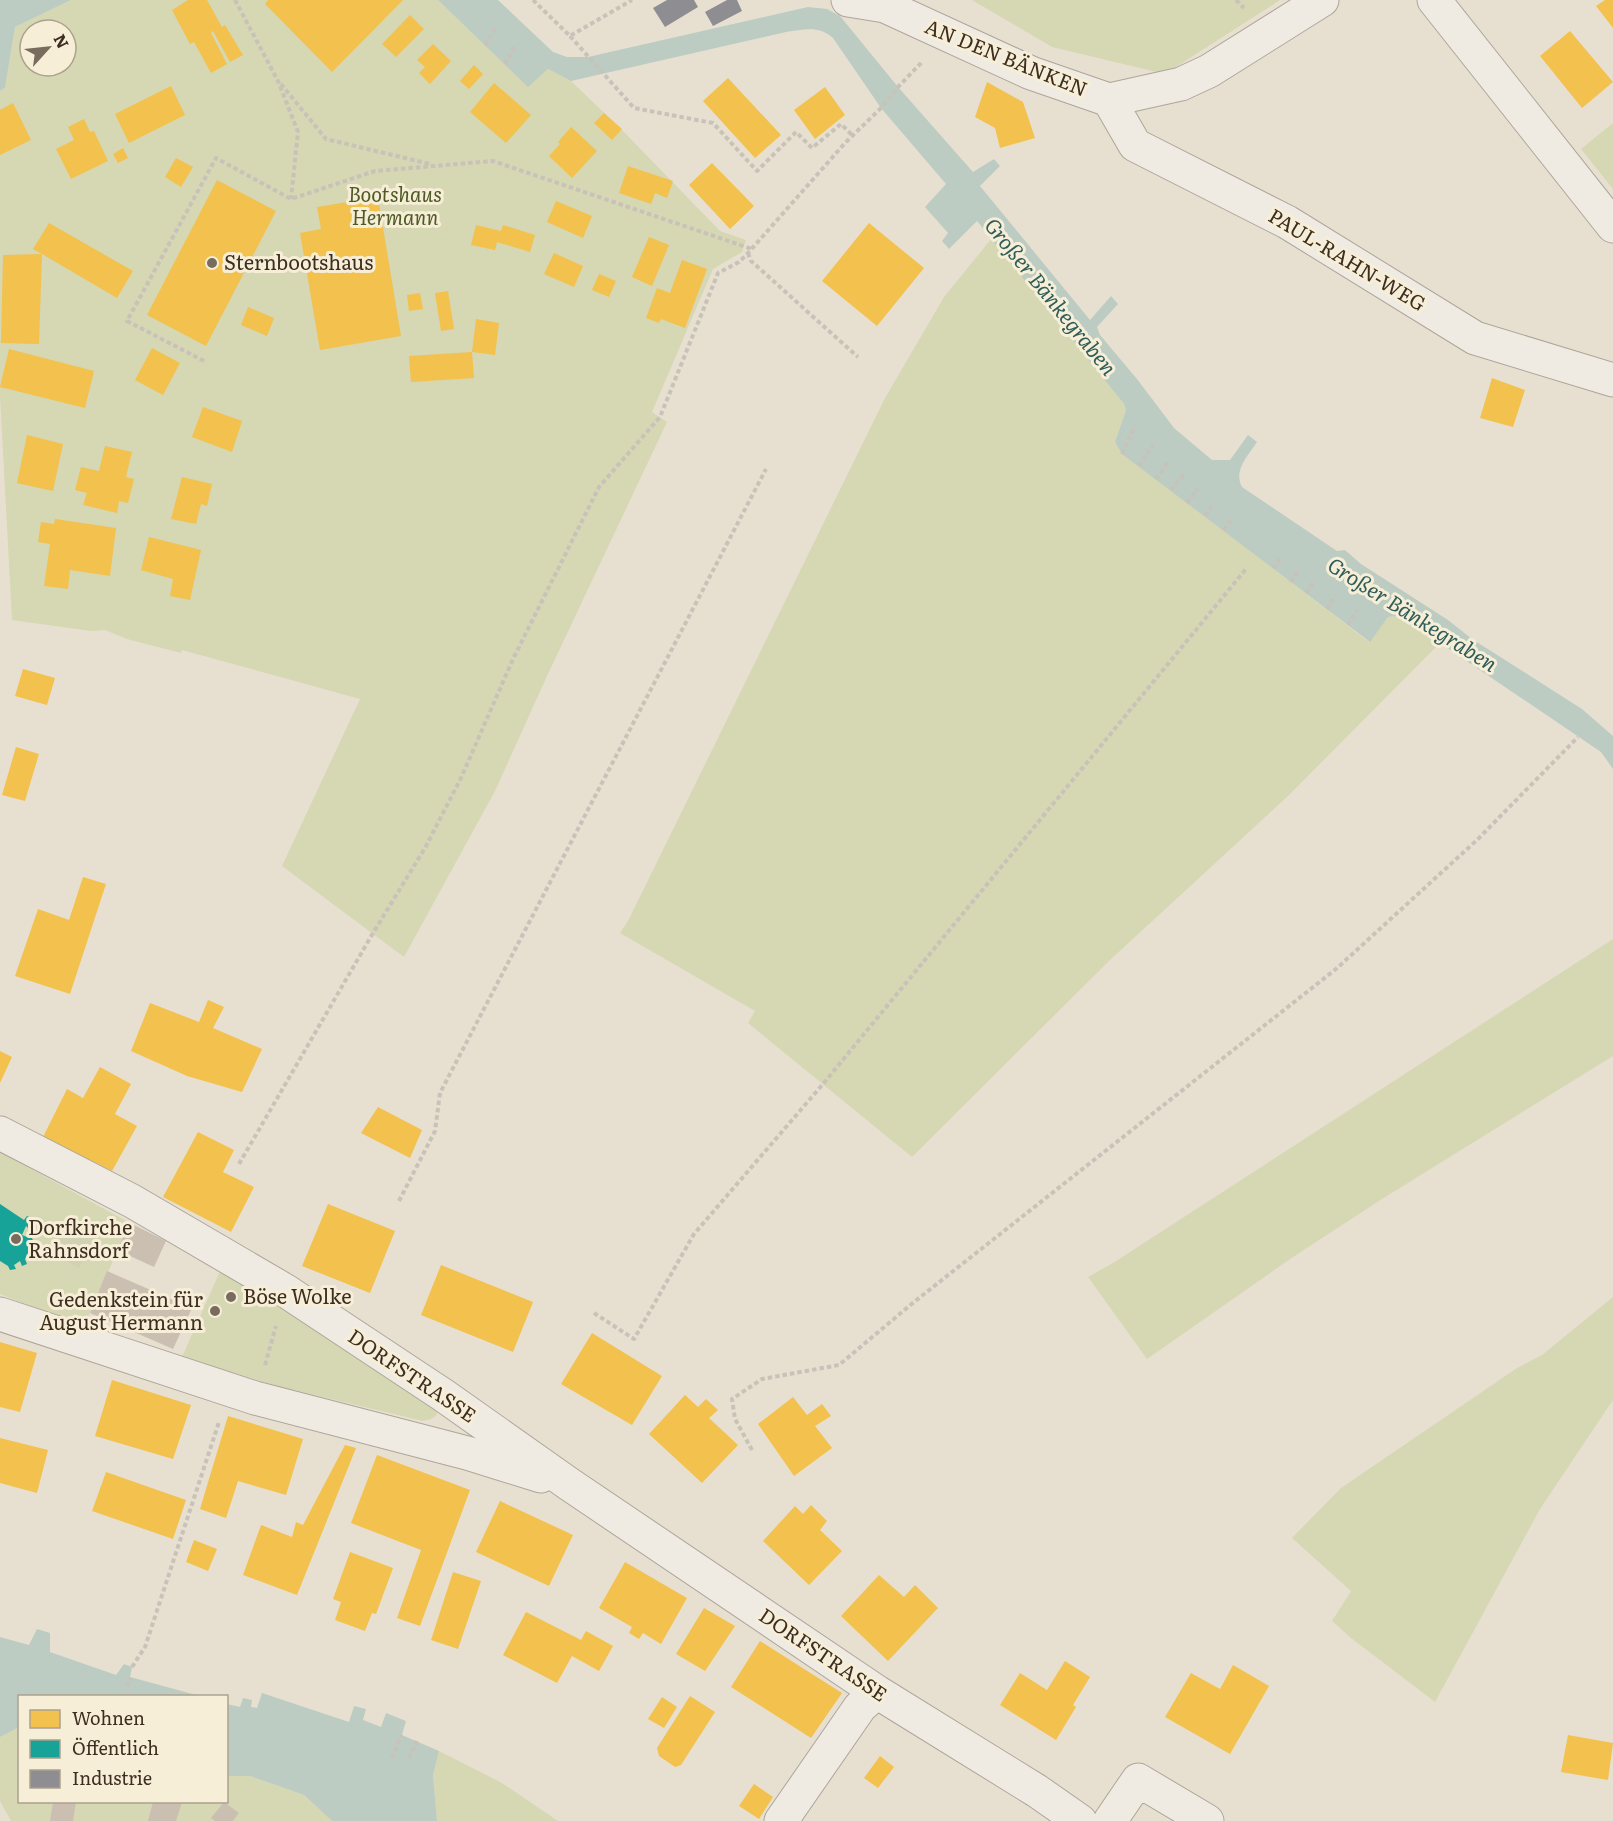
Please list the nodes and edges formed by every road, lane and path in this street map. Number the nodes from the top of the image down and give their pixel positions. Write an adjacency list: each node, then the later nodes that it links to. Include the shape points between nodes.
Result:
1 (235, 0): 12 (path)
2 (533, 0): 8 (path)
3 (632, 0): 8 (path)
4 (848, 0): 14 (street, AN DEN BÄNKEN, via 885,6 1031,73)
5 (1322, 0): 14 (street, AN DEN BÄNKEN, via 1209,71 1181,84)
6 (1434, 0): 18 (street)
7 (495, 28): 9 (path)
8 (570, 36): 15 (path, via 634,108 713,123 757,171 796,132 812,148 841,124)
9 (485, 45)
10 (514, 47): 11 (path)
11 (505, 64)
12 (278, 81): 16 (path, via 326,139); 17 (path, via 298,132)
13 (898, 87): 15 (path)
14 (1109, 100): 23 (street, PAUL-RAHN-WEG, via 1135,145 1287,222 1475,338)
15 (852, 135): 19 (path)
16 (434, 165): 17 (path, via 375,171); 19 (path, via 493,161)
17 (291, 199): 22 (path, via 216,158 127,321)
18 (1613, 226)
19 (752, 249): 20 (path)
20 (748, 254): 21 (path, via 751,261); 52 (path, via 718,273 660,417 598,487 435,828)
21 (858, 357)
22 (204, 361)
23 (1612, 375)
24 (1135, 426): 26 (path)
25 (1153, 445): 28 (path)
26 (1122, 454)
27 (1169, 461): 31 (path)
28 (1139, 466)
29 (766, 470): 53 (path, via 440,1093 435,1131)
30 (1184, 474): 33 (path)
31 (1156, 479)
32 (1198, 489): 34 (path)
33 (1171, 490)
34 (1187, 503)
35 (1212, 505): 36 (path)
36 (1205, 516)
37 (1233, 517): 38 (path)
38 (1224, 530)
39 (1282, 556): 40 (path)
40 (1273, 568)
41 (1246, 569): 55 (path, via 831,1075 694,1233 634,1339)
42 (1299, 569): 44 (path)
43 (1315, 580): 45 (path)
44 (1291, 582)
45 (1306, 593)
46 (1335, 596): 47 (path)
47 (1327, 609)
48 (1357, 610): 49 (path)
49 (1348, 625)
50 (1578, 737): 59 (path, via 1477,840 1336,969 839,1365 762,1379 732,1399 735,1419)
51 (0, 1133): 54 (street, DORFSTRASSE, via 132,1200)
52 (239, 1164)
53 (399, 1201)
54 (286, 1291): 57 (path); 60 (street, DORFSTRASSE)
55 (594, 1313)
56 (0, 1314): 57 (street, DORFSTRASSE)
57 (255, 1398): 60 (street, DORFSTRASSE)
58 (221, 1414): 61 (path, via 146,1647)
59 (752, 1450)
60 (569, 1484): 64 (street, DORFSTRASSE)
61 (132, 1667)
62 (131, 1678): 63 (path)
63 (127, 1688)
64 (877, 1692): 69 (street, via 860,1707); 70 (street, DORFSTRASSE)
65 (401, 1735): 67 (path)
66 (417, 1742): 68 (path)
67 (392, 1758)
68 (410, 1758)
69 (781, 1821)
70 (1080, 1821)
71 (1110, 1821): 72 (street, via 1138,1780)
72 (1207, 1821)

